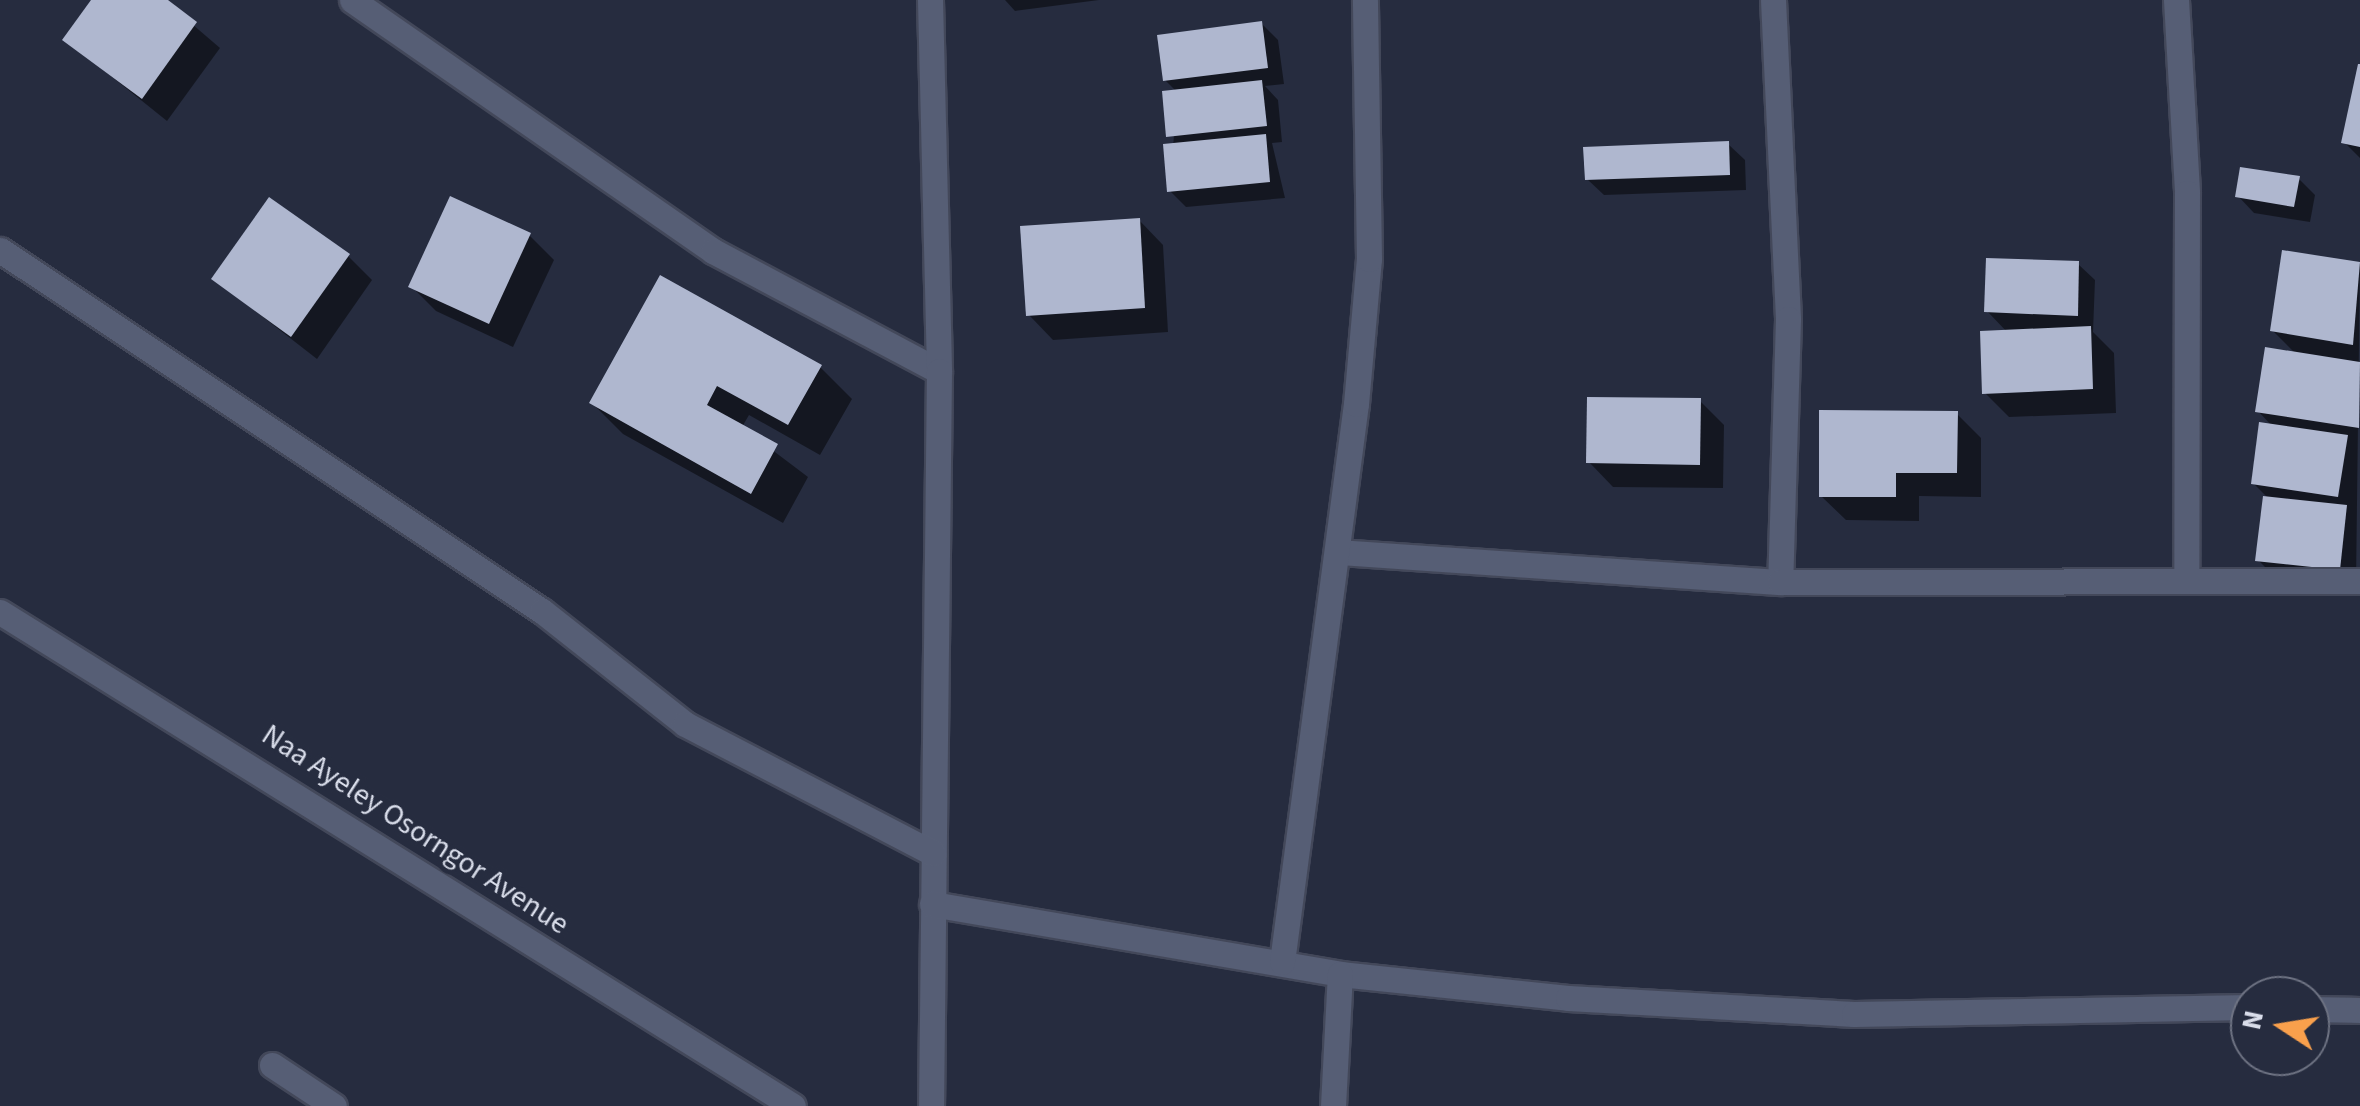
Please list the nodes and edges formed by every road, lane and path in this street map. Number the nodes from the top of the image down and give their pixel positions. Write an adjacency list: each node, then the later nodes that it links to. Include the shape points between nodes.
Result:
1 (352, 0): 7 (street, via 713,251)
2 (930, 0): 7 (street)
3 (1365, 0): 8 (street, via 1368,259)
4 (1772, 0): 11 (street, via 1788,319)
5 (2176, 0): 9 (street, via 2187,194)
6 (0, 250): 13 (street, via 542,611 685,724)
7 (939, 371): 13 (street)
8 (1338, 552): 11 (street); 15 (street)
9 (2186, 576): 10 (street); 11 (street)
10 (2360, 581)
11 (1780, 582)
12 (0, 612): 22 (street, Naa Ayeley Osorngor Avenue)
13 (933, 852): 14 (street)
14 (932, 904): 15 (street); 23 (street)
15 (1282, 962): 16 (street)
16 (1340, 974): 17 (street, via 1854,1014); 24 (street)
17 (2230, 1007)
18 (2330, 1009): 19 (street)
19 (2360, 1010)
20 (272, 1065): 21 (street)
21 (334, 1106)
22 (793, 1106)
23 (932, 1106)
24 (1333, 1106)

